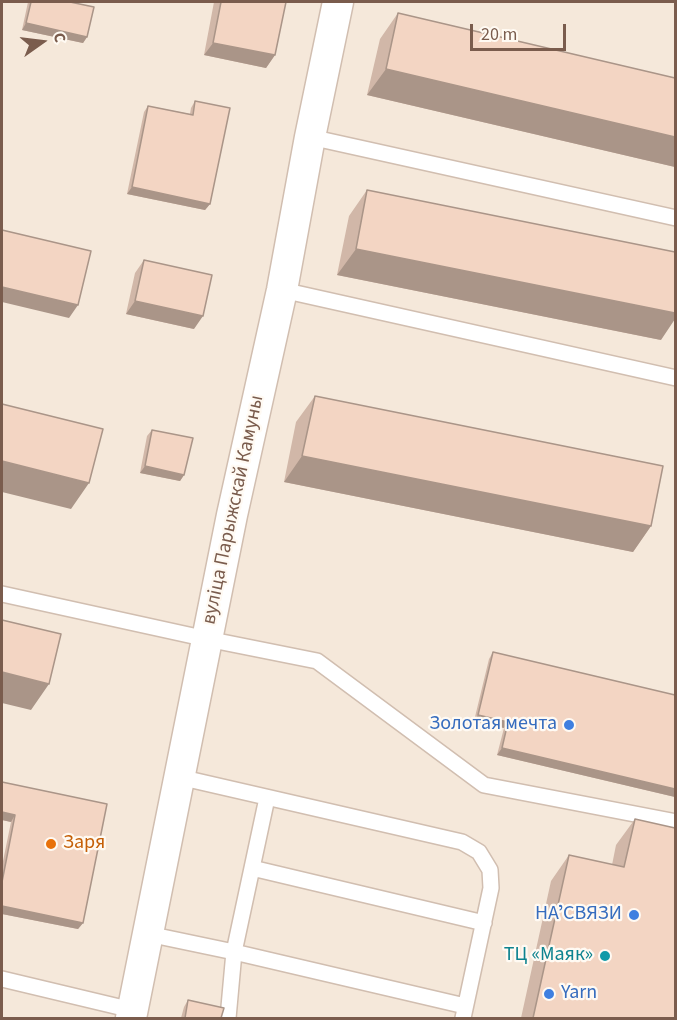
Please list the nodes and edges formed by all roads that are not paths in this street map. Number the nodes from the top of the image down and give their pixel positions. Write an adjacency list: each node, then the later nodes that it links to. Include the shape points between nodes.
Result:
1 (338, 2): 2 (street, вуліца Парыжскай Камуны)
2 (310, 137): 3 (lane); 4 (street, вуліца Парыжскай Камуны)
3 (675, 218)
4 (282, 290): 5 (lane); 7 (street, вуліца Парыжскай Камуны)
5 (675, 378)
6 (2, 594): 7 (lane)
7 (207, 639): 8 (street, вуліца Парыжскай Камуны); 10 (lane, via 316,661 484,785)
8 (179, 777): 9 (lane); 13 (street, вуліца Парыжскай Камуны)
9 (267, 798): 11 (lane); 12 (lane, via 462,843 479,852 490,870 491,888)
10 (675, 822)
11 (252, 868): 12 (lane); 14 (lane)
12 (484, 923): 16 (lane)
13 (148, 934): 14 (lane); 17 (street, вуліца Парыжскай Камуны)
14 (234, 952): 16 (lane); 18 (lane)
15 (2, 979): 17 (lane)
16 (464, 1012)
17 (132, 1014)
18 (228, 1018)

